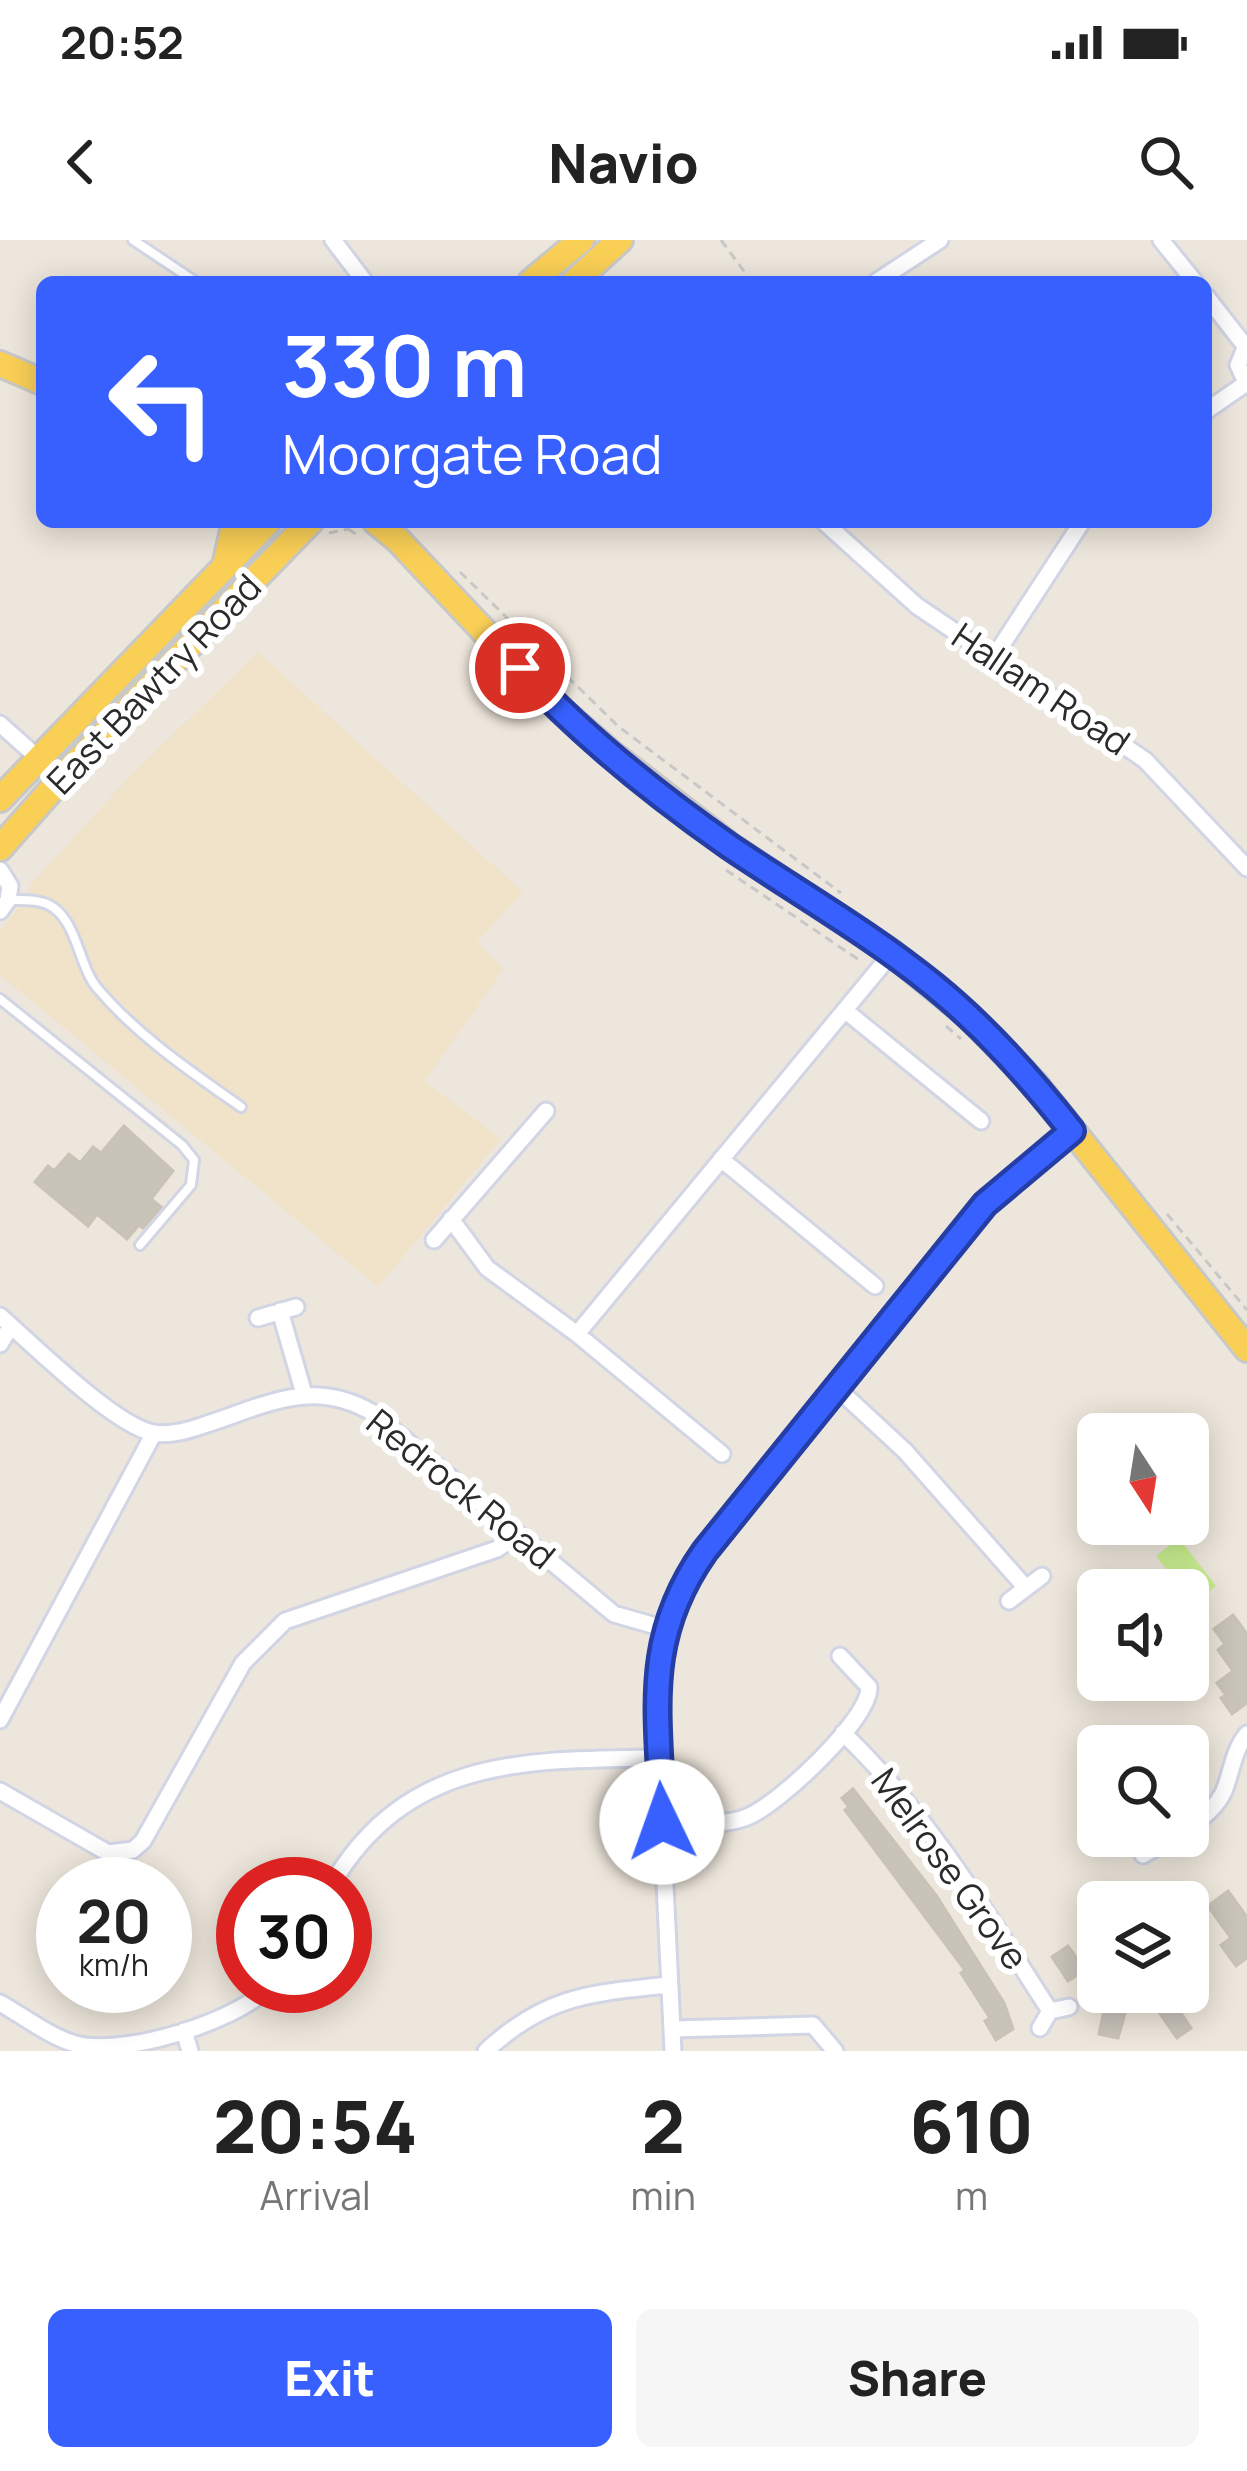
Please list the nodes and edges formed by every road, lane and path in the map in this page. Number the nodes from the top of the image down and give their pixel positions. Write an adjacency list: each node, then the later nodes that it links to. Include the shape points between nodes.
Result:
1 (134, 240): 8 (lane)
2 (333, 240): 9 (street)
3 (581, 240): 10 (main road)
4 (620, 240): 11 (main road)
5 (722, 240): 12 (path)
6 (940, 240): 13 (street)
7 (1161, 240): 14 (street)
8 (187, 276)
9 (360, 276)
10 (538, 276)
11 (581, 276)
12 (748, 276)
13 (885, 276)
14 (1190, 276)
15 (1212, 303): 16 (street)
16 (1246, 345): 19 (street, via 1238,365)
17 (0, 364): 18 (main road)
18 (36, 379)
19 (1246, 384): 20 (street)
20 (1212, 407)
21 (234, 528): 29 (main road)
22 (262, 528): 29 (main road, East Bawtry Road)
23 (304, 528): 34 (main road, East Bawtry Road)
24 (831, 528): 30 (street, Hallam Road, via 917,606)
25 (1078, 528): 30 (street)
26 (348, 530): 27 (path)
27 (371, 531): 28 (main road)
28 (395, 531): 39 (main road, via 545,696)
29 (226, 563): 32 (main road, East Bawtry Road)
30 (994, 657): 36 (street, Hallam Road, via 1145,760)
31 (3, 730): 32 (street)
32 (37, 757): 33 (main road, East Bawtry Road)
33 (0, 799)
34 (0, 848)
35 (711, 858): 39 (path, via 746,886)
36 (1247, 868)
37 (0, 870): 38 (street, via 10,886)
38 (4, 905): 44 (lane, via 52,906 96,987)
39 (885, 962): 41 (street); 47 (main road, via 997,1043)
40 (0, 999): 51 (lane, via 194,1160 191,1185)
41 (847, 1012): 46 (street); 48 (street)
42 (944, 1024): 43 (path)
43 (973, 1052)
44 (241, 1107)
45 (546, 1112): 49 (street)
46 (981, 1121)
47 (1072, 1131): 56 (main road); 58 (street, via 985,1204)
48 (721, 1159): 52 (street); 55 (street)
49 (452, 1219): 50 (street); 55 (street, via 487,1268)
50 (434, 1240)
51 (140, 1245)
52 (874, 1286)
53 (258, 1318): 59 (street, via 288,1309)
54 (6, 1321): 57 (street); 60 (street, via 124,1420)
55 (577, 1334): 61 (street)
56 (1244, 1340)
57 (0, 1344)
58 (838, 1389): 64 (street, via 905,1451); 66 (street, via 705,1551)
59 (304, 1394): 60 (street, via 188,1431); 62 (street, Redrock Road, via 331,1395 373,1413)
60 (154, 1433): 68 (street)
61 (722, 1454)
62 (518, 1535): 66 (street, Redrock Road, via 614,1614); 72 (street, via 285,1621 243,1663 133,1850 108,1853)
63 (1042, 1576): 64 (street)
64 (1026, 1588): 65 (street)
65 (1010, 1601)
66 (666, 1629): 71 (street)
67 (840, 1656): 69 (street, Melrose Grove, via 870,1694)
68 (0, 1720)
69 (843, 1732): 74 (street, Melrose Grove, via 757,1812 734,1821); 79 (street, Melrose Grove, via 977,1899)
70 (1247, 1733): 73 (street)
71 (658, 1758): 74 (street); 75 (street, via 541,1760 440,1783 405,1803)
72 (0, 1791)
73 (1209, 1812)
74 (662, 1822): 76 (street)
75 (350, 1857)
76 (669, 1984): 82 (street); 85 (street, via 584,1994 520,2024)
77 (0, 2003): 83 (street, via 82,2046)
78 (1069, 2007): 79 (street)
79 (1050, 2011): 81 (street)
80 (233, 2013): 83 (street)
81 (1040, 2028)
82 (673, 2029): 86 (street); 87 (street, via 813,2025)
83 (184, 2031): 84 (street)
84 (190, 2051)
85 (486, 2051)
86 (673, 2051)
87 (835, 2051)

